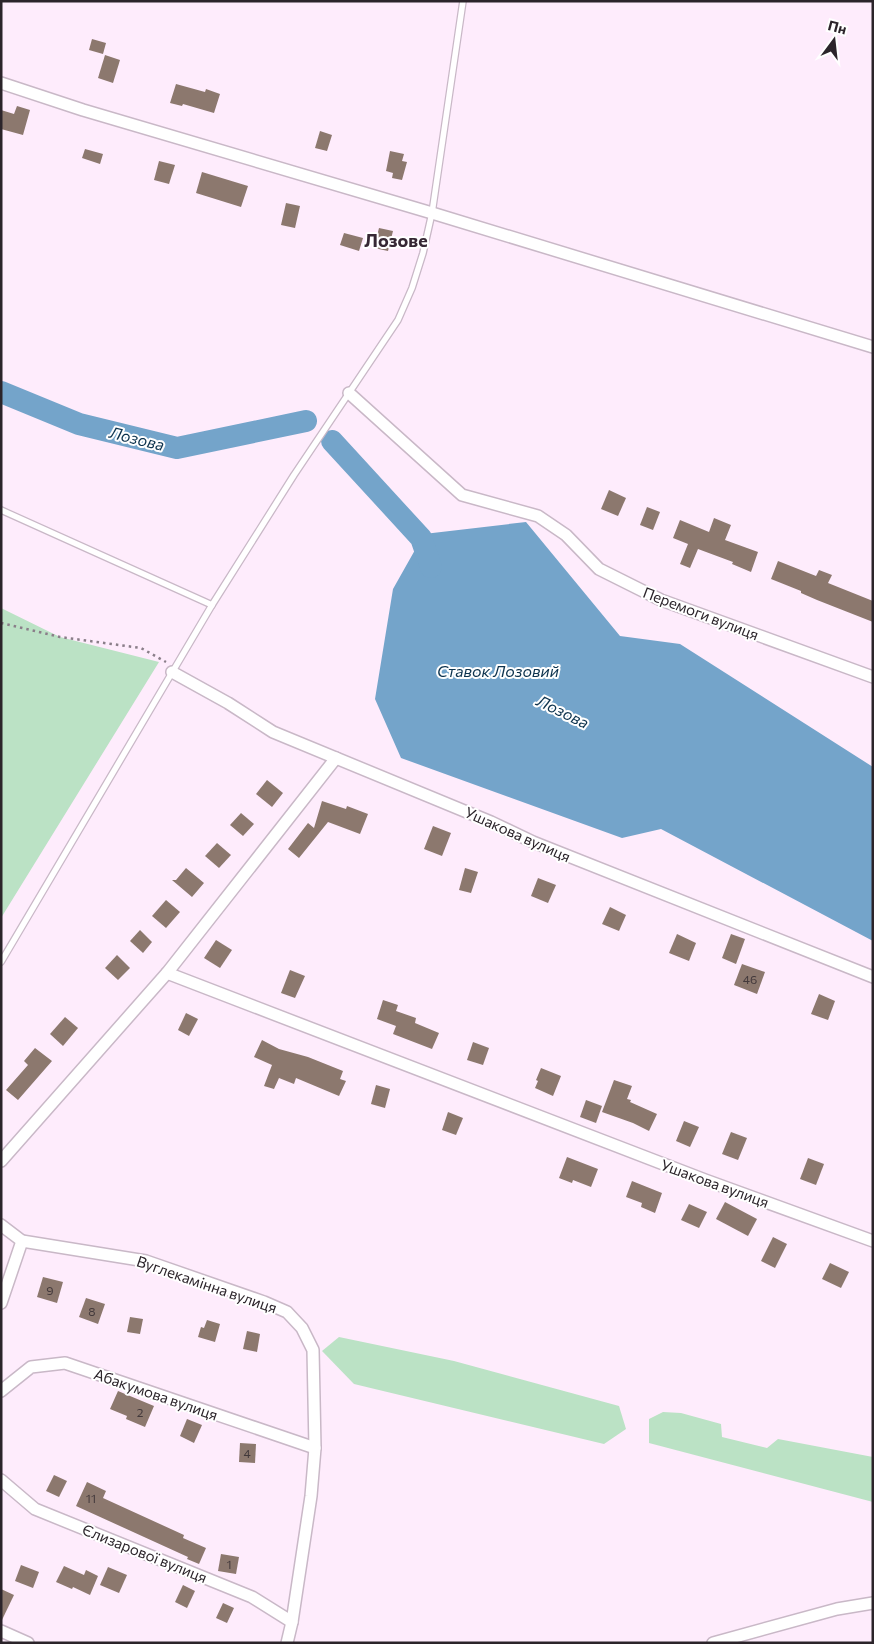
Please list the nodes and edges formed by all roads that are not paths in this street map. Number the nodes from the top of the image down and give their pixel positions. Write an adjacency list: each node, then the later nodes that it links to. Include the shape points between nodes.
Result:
1 (463, 1): 3 (lane)
2 (1, 83): 3 (street)
3 (432, 213): 4 (street); 5 (lane, via 418,271 398,320)
4 (873, 347)
5 (349, 393): 7 (lane); 9 (street, Перемоги вулиця, via 462,495 538,516 566,535 600,569 661,600)
6 (1, 510): 7 (lane)
7 (212, 605): 8 (lane)
8 (174, 670): 10 (street, Ушакова вулиця, via 273,732); 11 (lane)
9 (873, 677)
10 (336, 758): 12 (street); 13 (street, Ушакова вулиця, via 533,842)
11 (1, 962)
12 (166, 973): 14 (street); 17 (street, Ушакова вулиця, via 705,1180)
13 (873, 977)
14 (1, 1161)
15 (1, 1225): 16 (street, Вуглекамінна вулиця)
16 (22, 1241): 18 (street); 20 (street, Вуглекамінна вулиця, via 146,1261 287,1312 302,1328 313,1350)
17 (873, 1241)
18 (1, 1303)
19 (1, 1391): 20 (street, Абакумова вулиця, via 30,1367 65,1363)
20 (315, 1448): 23 (street, Вуглекамінна вулиця)
21 (1, 1480): 23 (street, Єлизарової вулиця, via 35,1509 252,1597)
22 (873, 1603): 28 (street, via 837,1609)
23 (292, 1622): 27 (street, Вуглекамінна вулиця)
24 (1, 1631): 25 (street)
25 (15, 1640): 26 (street)
26 (28, 1643)
27 (287, 1643)
28 (714, 1643)

